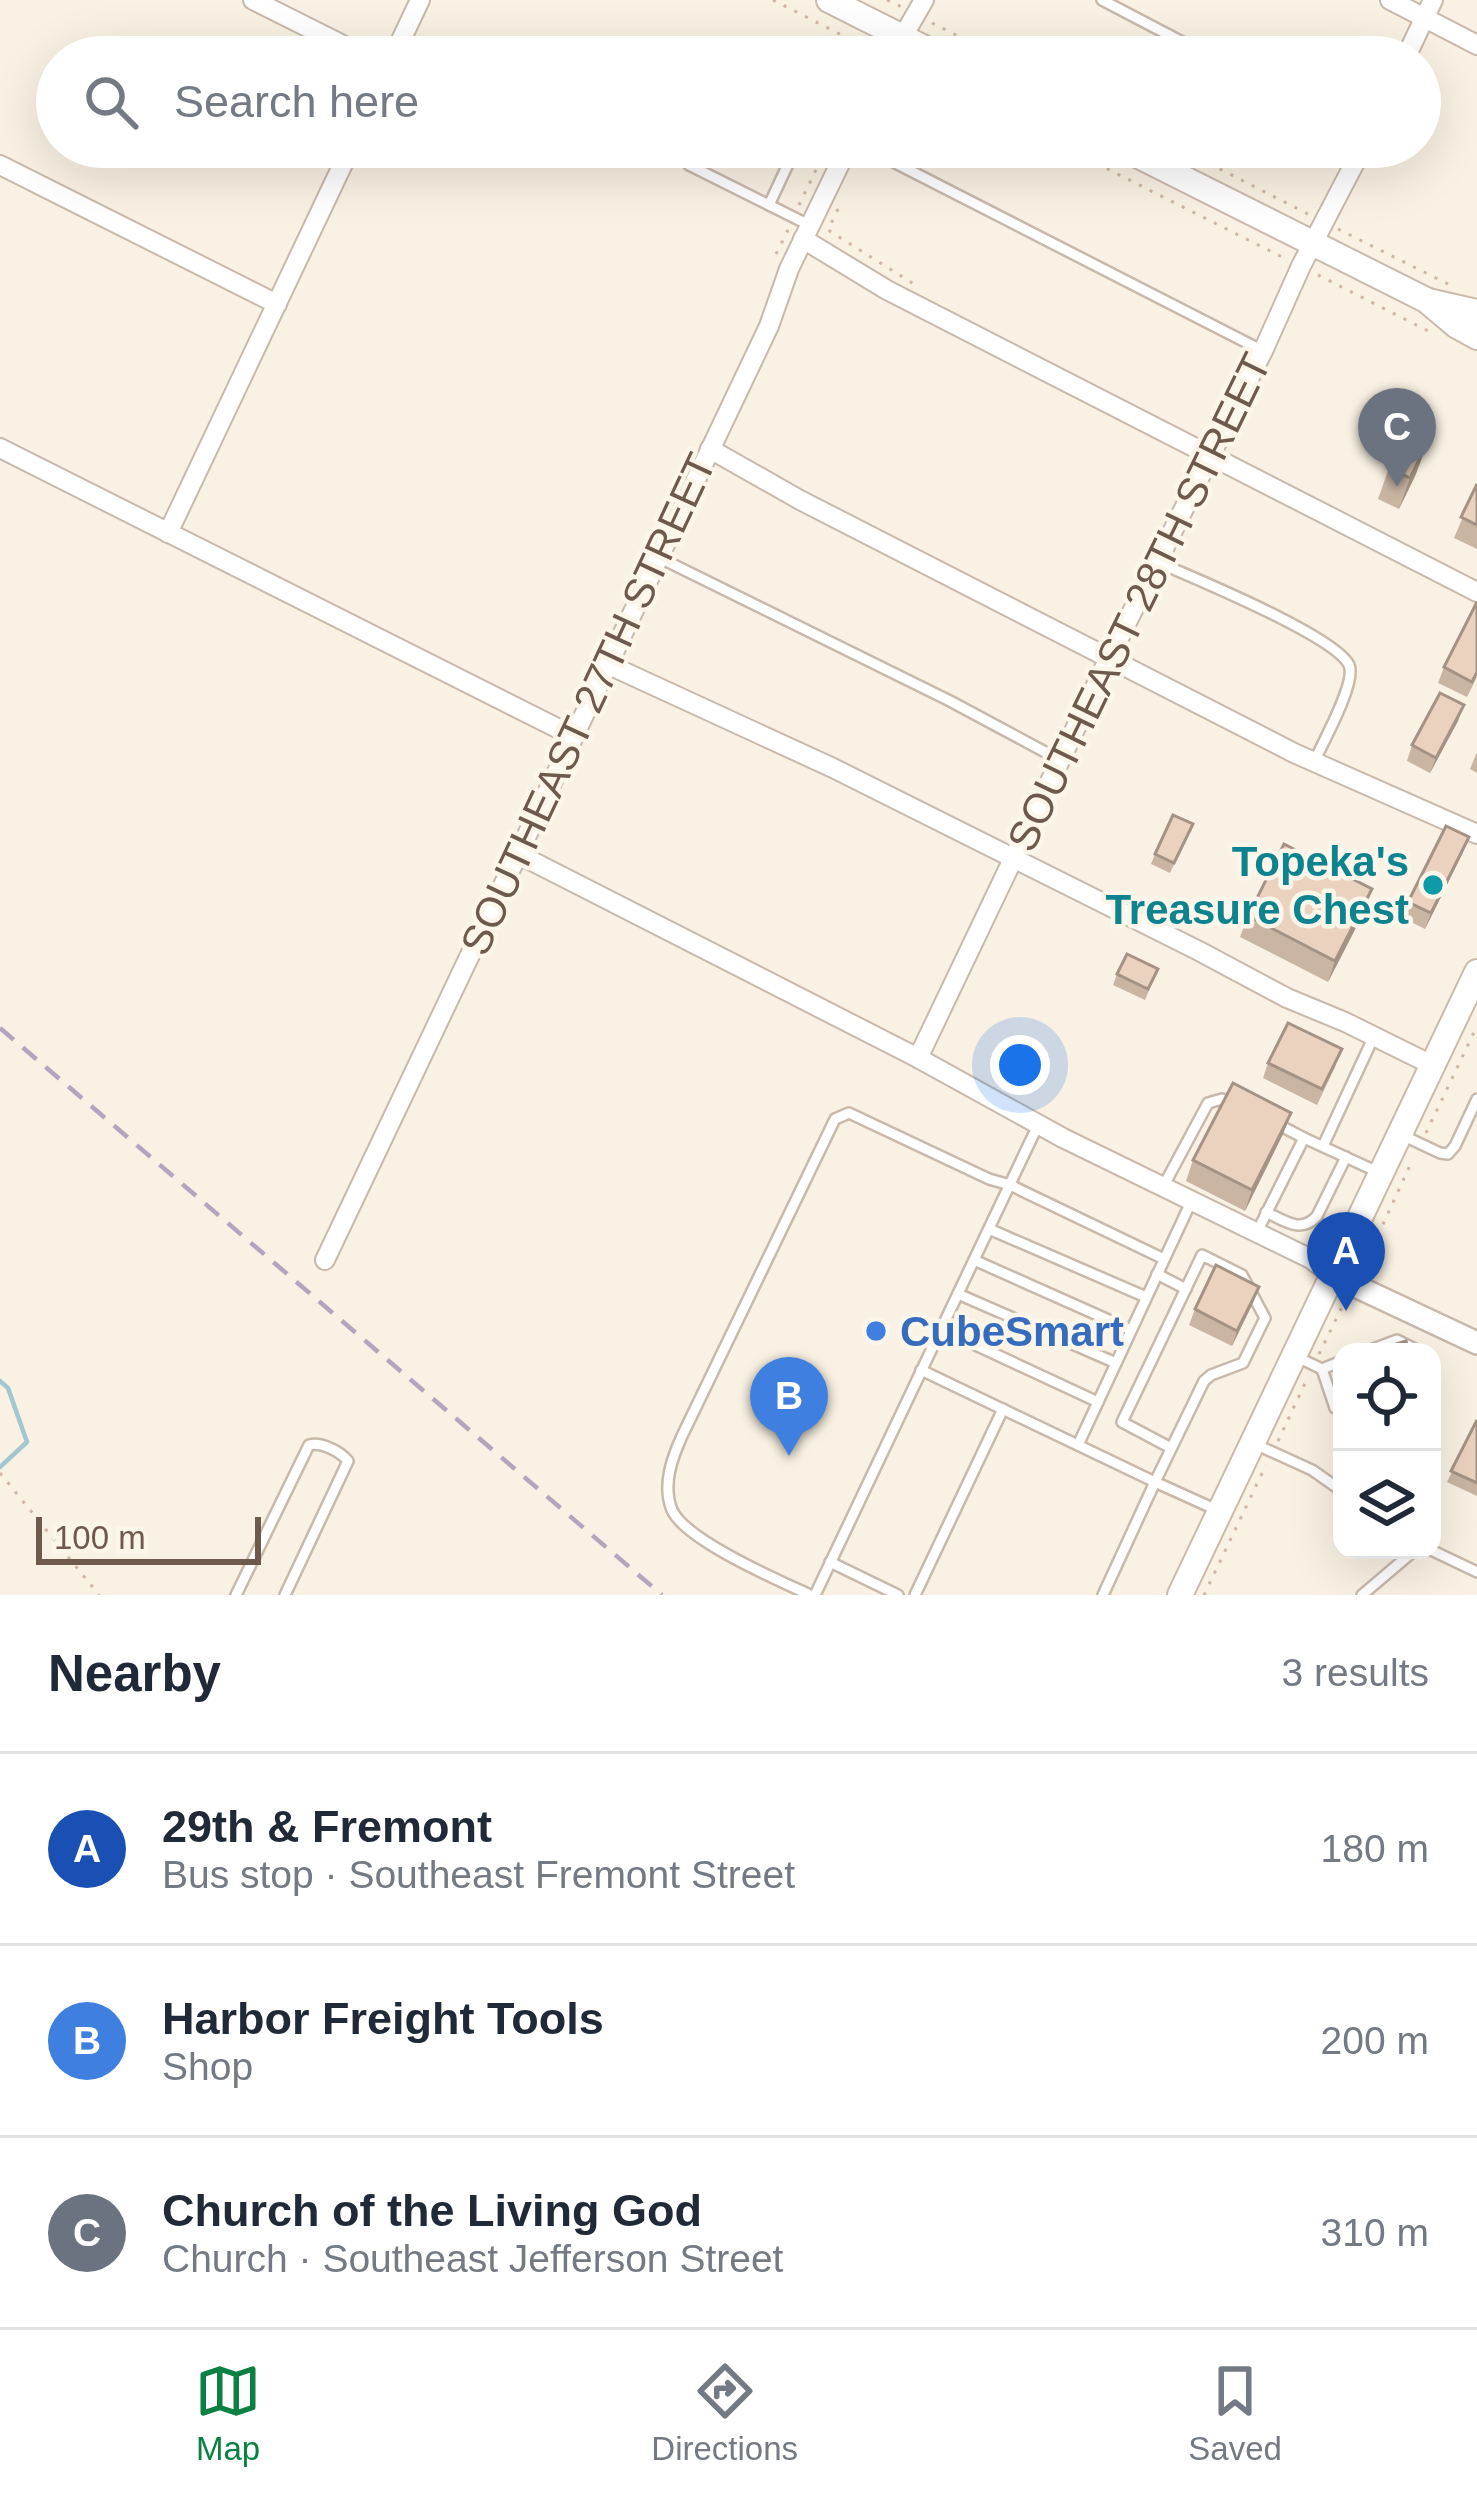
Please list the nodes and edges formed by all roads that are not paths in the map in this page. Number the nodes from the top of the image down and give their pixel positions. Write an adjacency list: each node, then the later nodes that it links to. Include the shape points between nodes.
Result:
1 (253, 0): 7 (street)
2 (420, 0): 8 (street)
3 (830, 0): 9 (main road)
4 (1102, 0): 10 (lane)
5 (1390, 0): 6 (street)
6 (1429, 9): 11 (street)
7 (325, 36)
8 (403, 36)
9 (890, 36)
10 (1171, 36)
11 (1477, 45)
12 (0, 165): 24 (street)
13 (341, 168): 24 (street)
14 (695, 168): 20 (lane)
15 (787, 168): 20 (lane)
16 (836, 168): 21 (street, SOUTHEAST 27TH STREET)
17 (905, 168): 27 (lane)
18 (1157, 168): 22 (main road)
19 (1353, 168): 22 (street, SOUTHEAST 28TH STREET)
20 (770, 205): 21 (lane)
21 (802, 227): 29 (street, SOUTHEAST 27TH STREET, via 769,326); 30 (street, via 887,290)
22 (1306, 255): 23 (main road); 27 (street, SOUTHEAST 28TH STREET)
23 (1426, 300): 25 (main road); 26 (main road)
24 (277, 304): 31 (street)
25 (1477, 312)
26 (1477, 337)
27 (1263, 351): 30 (street, SOUTHEAST 28TH STREET)
28 (0, 448): 31 (street)
29 (710, 448): 32 (street, SOUTHEAST 27TH STREET); 35 (street)
30 (1210, 455): 33 (street, SOUTHEAST 28TH STREET); 34 (street)
31 (168, 533): 37 (street)
32 (658, 557): 36 (street, SOUTHEAST 27TH STREET); 38 (lane)
33 (1157, 562): 35 (street, SOUTHEAST 28TH STREET); 39 (lane, via 1286,621 1348,663 1345,694)
34 (1477, 592)
35 (1109, 658): 38 (street, SOUTHEAST 28TH STREET); 39 (street)
36 (607, 664): 37 (street, SOUTHEAST 27TH STREET); 42 (street)
37 (572, 736): 41 (street, SOUTHEAST 27TH STREET)
38 (1060, 760): 42 (street, SOUTHEAST 28TH STREET)
39 (1314, 762): 40 (street)
40 (1477, 834)
41 (516, 853): 45 (street); 63 (street, SOUTHEAST 27TH STREET)
42 (1012, 860): 44 (street); 45 (street, SOUTHEAST 28TH STREET)
43 (1477, 972): 46 (main road)
44 (1374, 1036): 46 (street); 53 (lane)
45 (919, 1058): 50 (street)
46 (1432, 1064): 51 (main road)
47 (1477, 1099): 51 (lane, via 1448,1154)
48 (1242, 1108): 57 (lane, via 1208,1103)
49 (1262, 1117): 52 (lane)
50 (1038, 1125): 56 (lane); 57 (street)
51 (1412, 1134): 55 (main road)
52 (1304, 1138): 53 (lane); 59 (lane)
53 (1322, 1146): 54 (lane)
54 (1346, 1157): 55 (lane); 59 (lane, via 1310,1224)
55 (1381, 1173): 66 (main road)
56 (1010, 1185): 60 (lane); 62 (lane); 94 (lane, via 849,1113 827,1131 671,1460 668,1484 672,1511 691,1534)
57 (1162, 1188): 58 (street)
58 (1191, 1202): 61 (street); 62 (lane)
59 (1266, 1212): 61 (lane)
60 (989, 1229): 64 (lane); 69 (lane)
61 (1257, 1232): 66 (street)
62 (1164, 1259): 65 (lane)
63 (325, 1260)
64 (974, 1260): 68 (lane); 72 (lane)
65 (1157, 1274): 67 (lane); 69 (lane)
66 (1343, 1280): 70 (street); 76 (main road)
67 (1186, 1289): 84 (lane, via 1122,1422); 84 (lane, via 1202,1255 1242,1275 1265,1318 1243,1363 1204,1381)
68 (958, 1294): 71 (lane); 77 (lane)
69 (1146, 1297): 72 (lane)
70 (1429, 1318): 73 (lane); 74 (street)
71 (941, 1329): 78 (lane); 79 (lane)
72 (1131, 1330): 77 (lane)
73 (1419, 1343)
74 (1477, 1343)
75 (1333, 1362): 76 (lane)
76 (1310, 1363): 80 (lane); 83 (main road)
77 (1116, 1364): 79 (lane)
78 (921, 1370): 81 (lane); 90 (lane)
79 (1098, 1402): 82 (lane)
80 (1333, 1404)
81 (1003, 1409): 82 (lane); 96 (lane)
82 (1078, 1444): 85 (lane)
83 (1263, 1447): 86 (lane); 87 (main road)
84 (1172, 1448): 85 (lane)
85 (1155, 1482): 87 (lane); 97 (lane)
86 (1333, 1485)
87 (1220, 1511): 98 (main road)
88 (1441, 1555): 91 (lane)
89 (1404, 1559): 99 (lane)
90 (830, 1562): 94 (lane); 95 (lane)
91 (1477, 1572)
92 (236, 1595): 93 (lane, via 316,1443 348,1461)
93 (285, 1595)
94 (812, 1595)
95 (898, 1595)
96 (915, 1595)
97 (1103, 1595)
98 (1180, 1595)
99 (1362, 1595)

